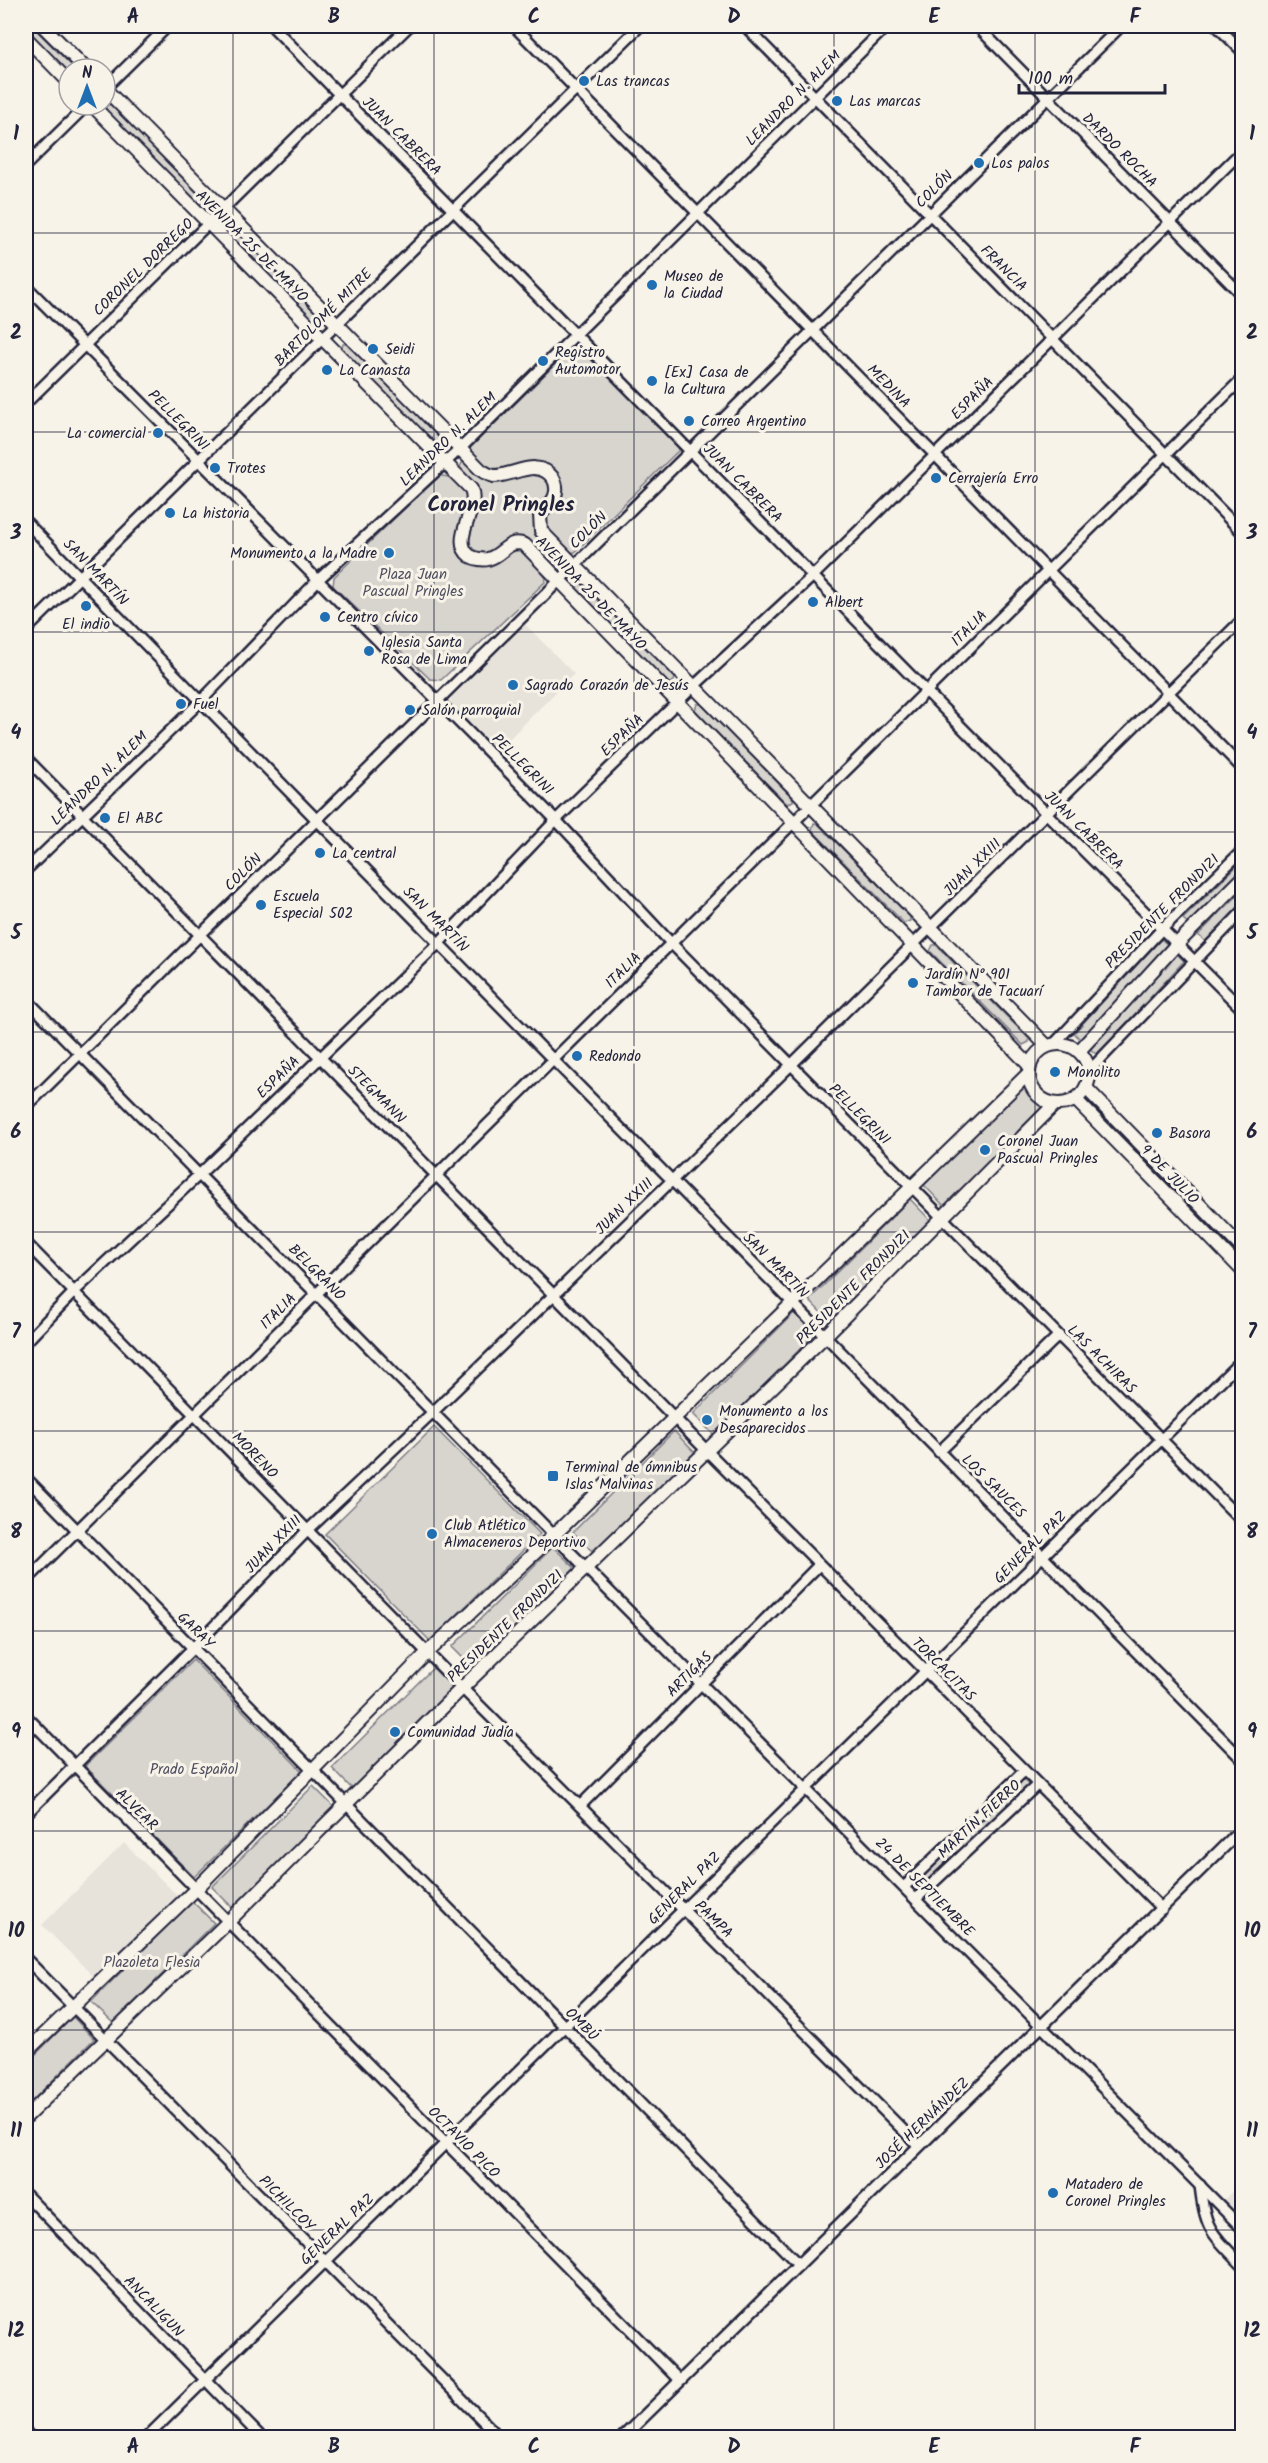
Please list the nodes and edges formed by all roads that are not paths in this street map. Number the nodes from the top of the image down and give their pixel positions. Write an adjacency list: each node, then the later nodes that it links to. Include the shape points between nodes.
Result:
1 (43, 26): 14 (main road)
2 (168, 26): 16 (street)
3 (272, 26): 18 (street, JUAN CABRERA)
4 (409, 26): 18 (street, CORONEL DORREGO)
5 (514, 26): 17 (street, MEDINA)
6 (640, 26): 17 (street, BARTOLOMÉ MITRE)
7 (745, 26): 19 (street, FRANCIA)
8 (887, 26): 19 (street, LEANDRO N. ALEM)
9 (977, 26): 20 (street, DARDO ROCHA)
10 (1121, 26): 20 (street, COLÓN)
11 (1217, 26): 13 (street)
12 (26, 38): 15 (main road)
13 (1242, 51)
14 (74, 57)
15 (57, 70)
16 (117, 76)
17 (576, 88): 27 (street, BARTOLOMÉ MITRE); 28 (street, MEDINA)
18 (339, 94): 26 (street, CORONEL DORREGO); 27 (street, JUAN CABRERA)
19 (815, 98): 28 (street, LEANDRO N. ALEM); 29 (street, FRANCIA)
20 (1048, 98): 29 (street, COLÓN); 30 (street, DARDO ROCHA)
21 (117, 100): 26 (main road, AVENIDA 25 DE MAYO)
22 (75, 117): 25 (street)
23 (104, 117): 31 (main road, AVENIDA 25 DE MAYO)
24 (1242, 151): 30 (street, ESPAÑA)
25 (26, 165)
26 (224, 209): 31 (street, CORONEL DORREGO); 34 (main road, AVENIDA 25 DE MAYO)
27 (454, 209): 34 (street, BARTOLOMÉ MITRE); 36 (street, JUAN CABRERA)
28 (697, 214): 35 (street, MEDINA); 36 (street, LEANDRO N. ALEM)
29 (930, 215): 35 (street, COLÓN); 38 (street, FRANCIA)
30 (1171, 222): 33 (street, DARDO ROCHA); 38 (street, ESPAÑA)
31 (209, 224): 37 (main road, AVENIDA 25 DE MAYO); 39 (street, CORONEL DORREGO)
32 (26, 286): 39 (street, PELLEGRINI)
33 (1242, 295)
34 (337, 324): 37 (street, BARTOLOMÉ MITRE); 42 (main road, AVENIDA 25 DE MAYO)
35 (813, 330): 43 (street, COLÓN); 45 (street, MEDINA)
36 (575, 335): 42 (street, LEANDRO N. ALEM); 43 (street, JUAN CABRERA)
37 (322, 338): 46 (street, BARTOLOMÉ MITRE); 47 (main road, AVENIDA 25 DE MAYO)
38 (1053, 339): 44 (street, FRANCIA); 45 (street, ESPAÑA)
39 (84, 346): 41 (street, CORONEL DORREGO); 46 (street, PELLEGRINI)
40 (1242, 379): 44 (street, ITALIA)
41 (26, 402)
42 (460, 449): 47 (street, LEANDRO N. ALEM); 50 (main road, AVENIDA 25 DE MAYO, via 488,475 531,468 548,472 555,481 556,492 540,515 541,531)
43 (690, 451): 50 (street, COLÓN); 53 (street, JUAN CABRERA)
44 (1166, 454): 49 (street, FRANCIA); 51 (street, ITALIA)
45 (935, 455): 51 (street, MEDINA); 53 (street, ESPAÑA)
46 (198, 460): 52 (street, BARTOLOMÉ MITRE); 54 (street, PELLEGRINI)
47 (446, 463): 54 (street, LEANDRO N. ALEM); 55 (main road, AVENIDA 25 DE MAYO, via 473,494 463,536 468,554 490,559 518,542)
48 (26, 522): 52 (street, SAN MARTÍN)
49 (1242, 532)
50 (574, 566): 55 (street, COLÓN); 58 (main road, AVENIDA 25 DE MAYO)
51 (1049, 571): 59 (street, ITALIA); 60 (street, MEDINA)
52 (80, 576): 57 (street, BARTOLOMÉ MITRE); 62 (street, SAN MARTÍN)
53 (813, 576): 58 (street, ESPAÑA); 59 (street, JUAN CABRERA)
54 (319, 579): 61 (street, PELLEGRINI); 62 (street, LEANDRO N. ALEM)
55 (559, 581): 61 (street, COLÓN); 63 (main road, AVENIDA 25 DE MAYO)
56 (1242, 620): 60 (street, JUAN XXIII)
57 (26, 630)
58 (694, 686): 63 (street, ESPAÑA); 66 (main road, AVENIDA 25 DE MAYO)
59 (926, 692): 66 (street, ITALIA); 67 (street, JUAN CABRERA)
60 (1169, 693): 65 (street, MEDINA); 67 (street, JUAN XXIII)
61 (438, 700): 69 (street, COLÓN); 70 (street, PELLEGRINI)
62 (200, 702): 68 (street, LEANDRO N. ALEM); 69 (street, SAN MARTÍN)
63 (678, 702): 70 (street, ESPAÑA); 71 (main road, AVENIDA 25 DE MAYO)
64 (26, 758): 68 (street, STEGMANN)
65 (1242, 768)
66 (810, 806): 71 (street, ITALIA); 76 (main road, AVENIDA 25 DE MAYO)
67 (1047, 814): 76 (street, JUAN XXIII); 77 (street, JUAN CABRERA)
68 (81, 816): 73 (street, LEANDRO N. ALEM); 78 (street, STEGMANN)
69 (316, 820): 78 (street, COLÓN); 79 (street, SAN MARTÍN)
70 (556, 820): 79 (street, ESPAÑA); 80 (street, PELLEGRINI)
71 (794, 822): 80 (street, ITALIA); 82 (main road, AVENIDA 25 DE MAYO)
72 (1242, 851): 77 (street, PRESIDENTE FRONDIZI)
73 (26, 870)
74 (1242, 879): 81 (main road)
75 (1242, 912): 83 (street)
76 (931, 929): 82 (street, JUAN XXIII); 86 (main road, AVENIDA 25 DE MAYO)
77 (1162, 929): 81 (street, JUAN CABRERA); 86 (street, PRESIDENTE FRONDIZI)
78 (199, 936): 88 (street, COLÓN); 89 (street, STEGMANN)
79 (439, 943): 89 (street, ESPAÑA); 90 (street, SAN MARTÍN)
80 (671, 943): 90 (street, ITALIA); 91 (street, PELLEGRINI)
81 (1177, 944): 83 (street, JUAN CABRERA); 87 (main road)
82 (914, 945): 91 (street, JUAN XXIII); 92 (main road, AVENIDA 25 DE MAYO)
83 (1195, 960): 85 (street, JUAN CABRERA); 93 (street)
84 (26, 999): 88 (street, BELGRANO)
85 (1242, 1009)
86 (1051, 1045): 87 (main road, via 1067,1044); 92 (main road, via 1039,1050)
87 (1079, 1051): 93 (main road)
88 (80, 1054): 97 (street, COLÓN); 98 (street, BELGRANO)
89 (320, 1057): 98 (street, ESPAÑA); 99 (street, STEGMANN)
90 (553, 1060): 99 (street, ITALIA); 100 (street, SAN MARTÍN)
91 (791, 1065): 100 (street, JUAN XXIII); 101 (street, PELLEGRINI)
92 (1029, 1069): 96 (main road, via 1033,1089); 101 (main road, PRESIDENTE FRONDIZI)
93 (1089, 1071): 94 (main road)
94 (1086, 1088): 95 (main road); 102 (main road, 9 DE JULIO)
95 (1075, 1099): 96 (main road); 103 (main road, 9 DE JULIO)
96 (1055, 1104): 104 (main road, PRESIDENTE FRONDIZI)
97 (26, 1107)
98 (200, 1174): 108 (street, ESPAÑA); 109 (street, BELGRANO)
99 (436, 1176): 109 (street, ITALIA); 110 (street, STEGMANN)
100 (672, 1181): 110 (street, JUAN XXIII); 111 (street, SAN MARTÍN)
101 (912, 1188): 104 (street, PELLEGRINI); 111 (main road, PRESIDENTE FRONDIZI)
102 (1193, 1198): 103 (main road); 106 (main road, 9 DE JULIO)
103 (1182, 1209): 107 (main road, 9 DE JULIO)
104 (942, 1218): 112 (main road, PRESIDENTE FRONDIZI); 113 (street, LAS ACHIRAS)
105 (26, 1243): 108 (street, MORENO)
106 (1242, 1248)
107 (1242, 1270)
108 (74, 1292): 114 (street, ESPAÑA); 117 (street, MORENO)
109 (317, 1294): 116 (street, BELGRANO); 117 (street, ITALIA)
110 (553, 1295): 116 (street, JUAN XXIII); 118 (street, STEGMANN)
111 (793, 1303): 112 (street, SAN MARTÍN); 118 (main road, PRESIDENTE FRONDIZI)
112 (825, 1336): 120 (main road, PRESIDENTE FRONDIZI); 121 (street, LOS SAUCES)
113 (1058, 1336): 119 (street, LAS ACHIRAS); 121 (street)
114 (26, 1342)
115 (1242, 1360): 119 (street, GENERAL PAZ)
116 (433, 1412): 125 (street, JUAN XXIII); 126 (street, BELGRANO)
117 (195, 1414): 124 (street, ITALIA); 125 (street, MORENO)
118 (674, 1417): 120 (street, STEGMANN); 126 (main road, PRESIDENTE FRONDIZI)
119 (1161, 1440): 123 (street, LAS ACHIRAS); 127 (street, GENERAL PAZ)
120 (706, 1450): 128 (street, TORCACITAS); 129 (main road, PRESIDENTE FRONDIZI)
121 (939, 1452): 127 (street, LOS SAUCES)
122 (26, 1478): 124 (street, GARAY)
123 (1242, 1521)
124 (77, 1530): 130 (street, ITALIA); 131 (street, GARAY)
125 (308, 1530): 131 (street, JUAN XXIII); 132 (street, MORENO)
126 (554, 1535): 129 (street, BELGRANO); 132 (main road, PRESIDENTE FRONDIZI)
127 (1042, 1557): 133 (street, GENERAL PAZ); 137 (street, LOS SAUCES)
128 (819, 1565): 133 (street, TORCACITAS); 134 (street, ARTIGAS)
129 (586, 1568): 134 (street, 24 DE SEPTIEMBRE); 135 (main road, PRESIDENTE FRONDIZI)
130 (26, 1581)
131 (193, 1648): 138 (street, JUAN XXIII); 139 (street, GARAY)
132 (428, 1652): 135 (street, MORENO); 139 (main road, PRESIDENTE FRONDIZI)
133 (925, 1672): 140 (street, TORCACITAS); 142 (street, GENERAL PAZ)
134 (701, 1683): 142 (street, 24 DE SEPTIEMBRE); 144 (street, ARTIGAS)
135 (462, 1688): 143 (main road, PRESIDENTE FRONDIZI); 144 (street, PAMPA)
136 (26, 1716): 138 (street, ALVEAR)
137 (1242, 1759)
138 (75, 1767): 145 (street, JUAN XXIII); 148 (street, ALVEAR)
139 (314, 1771): 143 (street, GARAY); 148 (main road, PRESIDENTE FRONDIZI)
140 (1024, 1771): 141 (street, TORCACITAS); 147 (street, MARTÍN FIERRO)
141 (1037, 1785): 149 (street, MARTÍN FIERRO); 150 (street, TORCACITAS)
142 (806, 1789): 147 (street, 24 DE SEPTIEMBRE); 151 (street, GENERAL PAZ)
143 (346, 1804): 152 (main road, PRESIDENTE FRONDIZI); 156 (street, OMBÚ)
144 (580, 1806): 151 (street, PAMPA)
145 (26, 1814)
146 (1242, 1829): 150 (street, JOSÉ HERNÁNDEZ)
147 (904, 1887): 149 (street, 24 DE SEPTIEMBRE)
148 (196, 1889): 152 (street, ALVEAR); 154 (main road, PRESIDENTE FRONDIZI)
149 (916, 1899): 155 (street, 24 DE SEPTIEMBRE)
150 (1162, 1909): 155 (street, JOSÉ HERNÁNDEZ)
151 (683, 1910): 156 (street, GENERAL PAZ); 161 (street, PAMPA)
152 (228, 1922): 157 (main road, PRESIDENTE FRONDIZI); 160 (street, OCTAVIO PICO)
153 (26, 1959): 154 (street, PICHILCOY)
154 (72, 2007): 157 (street, PICHILCOY); 158 (main road, PRESIDENTE FRONDIZI)
155 (1041, 2026): 161 (street, JOSÉ HERNÁNDEZ); 162 (street, 24 DE SEPTIEMBRE)
156 (564, 2027): 160 (street, GENERAL PAZ); 166 (street, OMBÚ)
157 (105, 2040): 159 (main road, PRESIDENTE FRONDIZI); 165 (street, PICHILCOY)
158 (26, 2052)
159 (26, 2117)
160 (445, 2144): 165 (street, GENERAL PAZ); 169 (street, OCTAVIO PICO)
161 (919, 2146): 166 (street, JOSÉ HERNÁNDEZ)
162 (1200, 2185): 164 (street, 24 DE SEPTIEMBRE); 167 (street, via 1203,2214 1210,2230)
163 (26, 2194): 168 (street, ANCALIGUN)
164 (1242, 2228)
165 (325, 2262): 168 (street, GENERAL PAZ); 174 (street, PICHILCOY)
166 (799, 2265): 169 (street, JOSÉ HERNÁNDEZ)
167 (1242, 2265)
168 (205, 2380): 172 (street, GENERAL PAZ); 173 (street, ANCALIGUN)
169 (680, 2381): 175 (street, JOSÉ HERNÁNDEZ)
170 (26, 2432): 171 (street)
171 (31, 2438)
172 (146, 2438)
173 (262, 2438)
174 (500, 2438)
175 (622, 2438)

